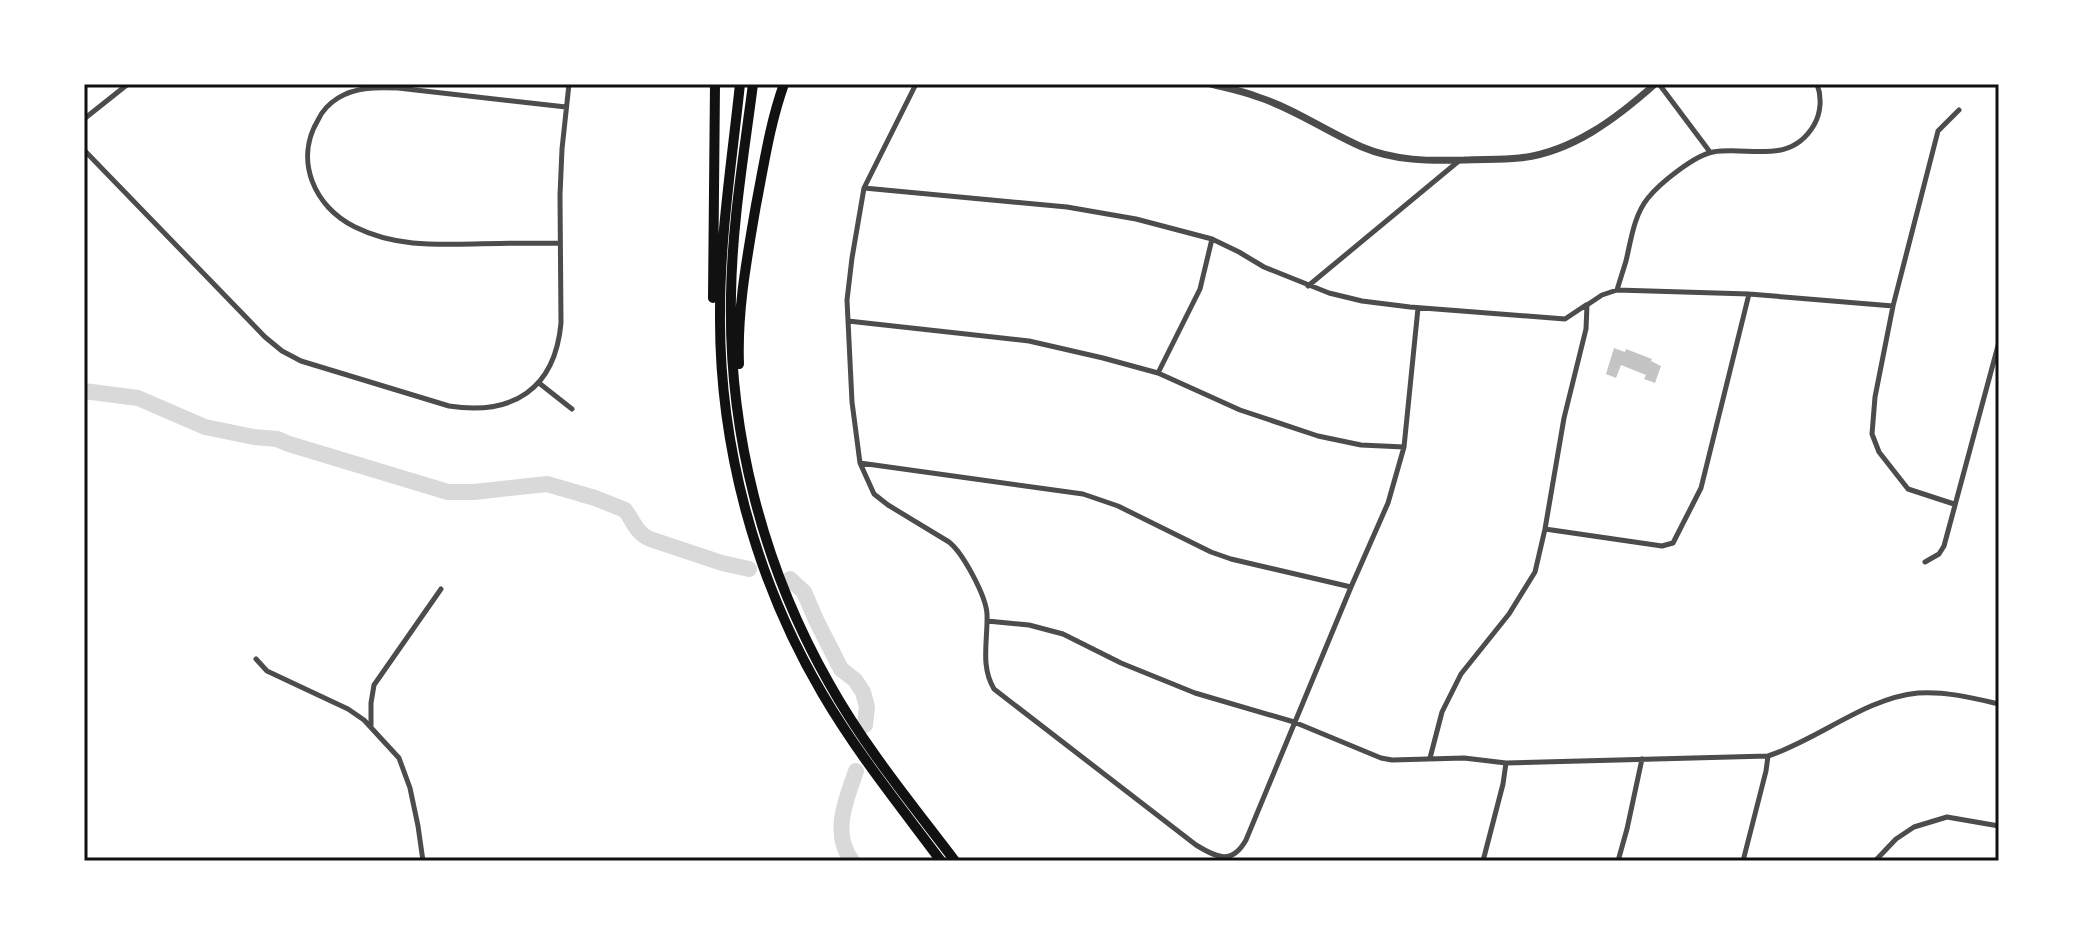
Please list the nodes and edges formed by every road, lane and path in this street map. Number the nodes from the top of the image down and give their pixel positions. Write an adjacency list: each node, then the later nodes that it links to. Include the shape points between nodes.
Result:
1 (128, 84): 13 (street)
2 (569, 84): 11 (street)
3 (715, 84): 30 (highway, via 713,312)
4 (740, 84): 30 (highway, via 720,282)
5 (753, 84): 33 (highway, via 731,293)
6 (784, 84): 33 (highway, via 768,138 741,295)
7 (916, 84): 17 (street)
8 (1211, 84): 16 (street, via 1259,97 1364,148 1409,160)
9 (1657, 84): 15 (street); 16 (street, via 1604,125 1555,150 1518,158)
10 (1817, 84): 15 (street, via 1816,122 1799,143 1766,152)
11 (566, 107): 19 (street); 19 (street, via 398,88 357,90 322,112 306,151 309,173 334,213 377,236 423,245)
12 (1959, 110): 24 (street, via 1938,131)
13 (84, 119)
14 (84, 150): 29 (street, via 265,337 301,361 469,409 508,404)
15 (1710, 152): 21 (street, via 1648,197)
16 (1461, 160): 20 (street)
17 (864, 188): 18 (street, via 1067,207); 26 (street)
18 (1212, 239): 20 (street); 28 (street, via 1200,289)
19 (559, 243): 29 (street, via 559,345)
20 (1308, 286): 25 (street, via 1362,301)
21 (1617, 290): 22 (street); 23 (street)
22 (1749, 294): 24 (street); 36 (street, via 1701,488 1673,543 1662,546)
23 (1587, 305): 25 (street, via 1565,319); 36 (street)
24 (1893, 306): 35 (street, via 1872,434 1879,452 1908,489)
25 (1418, 308): 32 (street)
26 (848, 321): 28 (street, via 1029,341); 34 (street)
27 (1999, 342): 35 (street)
28 (1158, 373): 32 (street, via 1240,410 1318,436)
29 (539, 383): 31 (street)
30 (724, 393): 51 (highway, via 744,503 785,622 847,733)
31 (572, 409)
32 (1404, 447): 38 (street, via 1388,503)
33 (743, 450): 52 (highway, via 771,556 815,657 864,738)
34 (860, 463): 38 (street, via 1083,494 1231,559); 40 (street, via 879,500 957,548 987,610)
35 (1954, 504): 37 (street, via 1944,546)
36 (1545, 529): 46 (street, via 1535,572 1461,674 1442,712)
37 (1925, 562)
38 (1351, 587): 43 (street)
39 (441, 589): 44 (street, via 374,685)
40 (987, 621): 43 (street, via 1063,634 1195,693); 43 (street, via 985,663 994,689 1216,856 1240,851)
41 (256, 659): 44 (street, via 267,671 348,709)
42 (1999, 704): 45 (street, via 1916,693 1871,707)
43 (1294, 722): 46 (street, via 1381,758)
44 (371, 727): 50 (street, via 399,758)
45 (1768, 756): 47 (street); 55 (street)
46 (1429, 758): 48 (street)
47 (1642, 759): 48 (street); 54 (street)
48 (1506, 763): 53 (street)
49 (1999, 826): 56 (street, via 1947,817 1914,827)
50 (423, 861)
51 (941, 861)
52 (955, 861)
53 (1483, 861)
54 (1618, 861)
55 (1743, 861)
56 (1875, 861)

